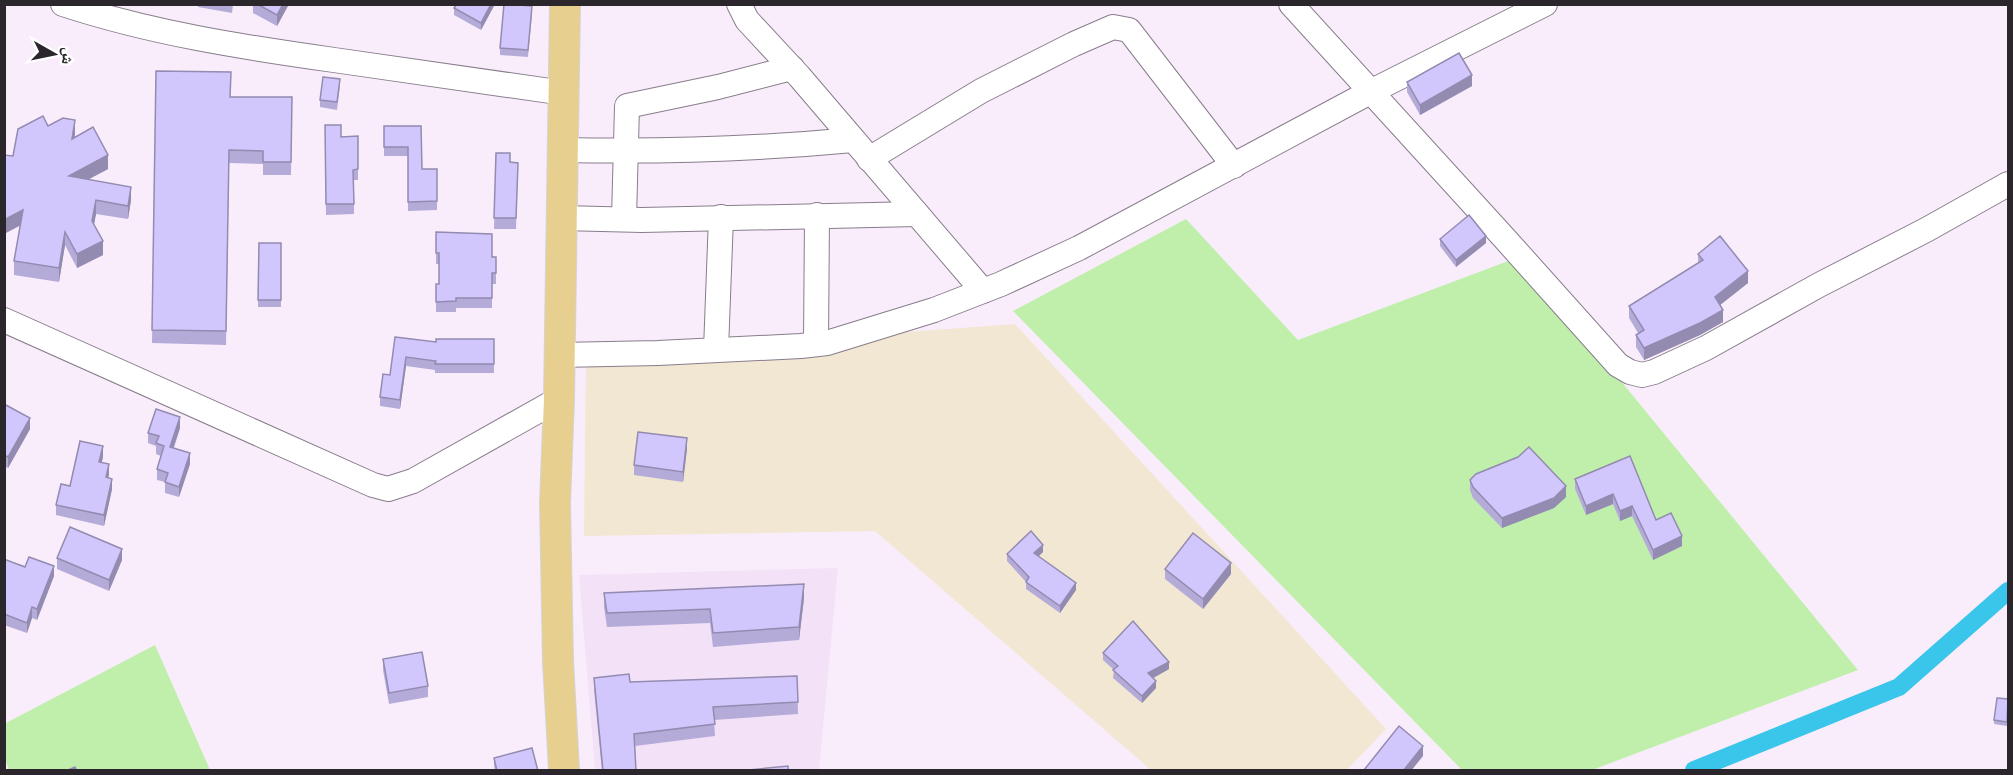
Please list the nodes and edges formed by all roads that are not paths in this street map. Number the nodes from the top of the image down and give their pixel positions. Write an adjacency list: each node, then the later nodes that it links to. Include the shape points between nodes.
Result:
1 (63, 4): 8 (street, via 110,20 252,48)
2 (565, 4): 8 (main road)
3 (739, 4): 6 (street, via 747,20)
4 (1291, 4): 7 (street)
5 (1545, 4): 7 (street)
6 (792, 68): 9 (street); 11 (street, via 627,106)
7 (1370, 92): 13 (street); 14 (street, via 1618,365 1642,375 1706,348)
8 (564, 93): 10 (main road)
9 (853, 140): 11 (street); 12 (street)
10 (563, 150): 11 (street); 18 (main road)
11 (626, 151): 19 (street)
12 (869, 159): 13 (street, via 981,91 1113,27 1129,30); 15 (street)
13 (1234, 166): 20 (street, via 1079,248)
14 (2008, 184)
15 (917, 214): 16 (street); 20 (street)
16 (818, 215): 17 (street); 22 (street)
17 (721, 217): 19 (street); 23 (street)
18 (561, 218): 19 (street); 24 (main road)
19 (624, 219)
20 (983, 291): 22 (street, via 898,322)
21 (4, 320): 25 (street, via 388,489 413,481)
22 (816, 344): 23 (street)
23 (716, 350): 24 (street)
24 (559, 355): 25 (main road)
25 (559, 399): 26 (main road, via 555,566)
26 (564, 771)

